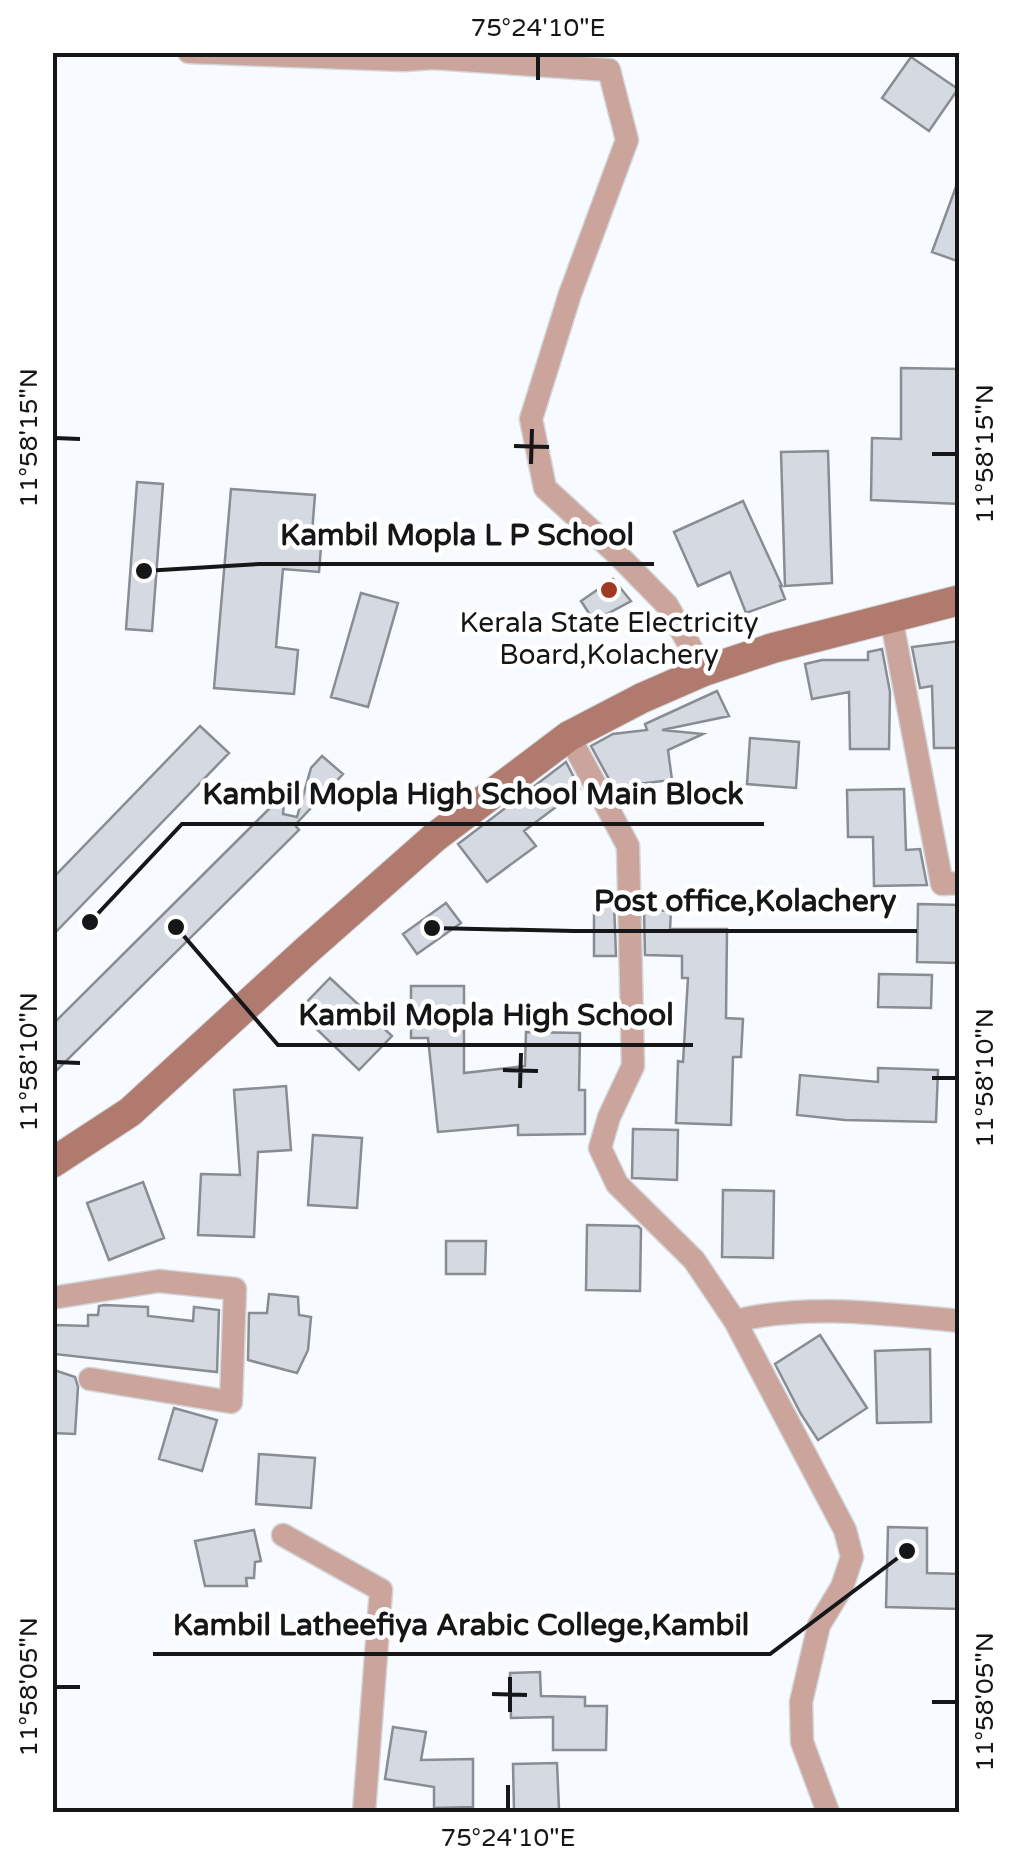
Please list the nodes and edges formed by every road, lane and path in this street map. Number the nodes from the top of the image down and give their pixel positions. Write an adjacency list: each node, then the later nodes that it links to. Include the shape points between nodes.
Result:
1 (189, 52): 2 (street)
2 (513, 58): 5 (street, via 609,70 627,140 531,418 545,488 668,605)
3 (960, 600): 4 (main road)
4 (891, 617): 5 (main road); 7 (street, via 942,884)
5 (704, 670): 6 (main road)
6 (569, 736): 8 (main road, via 435,837 130,1112); 11 (street, via 628,846 633,1066 600,1148 616,1184 694,1260)
7 (960, 883)
8 (52, 1163)
9 (52, 1298): 12 (street, via 159,1281 235,1289 232,1402)
10 (960, 1320): 11 (street, via 834,1310)
11 (735, 1321): 15 (street, via 846,1530 852,1558 819,1625 801,1702 802,1742)
12 (90, 1379)
13 (283, 1535): 14 (street, via 381,1590)
14 (364, 1812)
15 (828, 1812)

